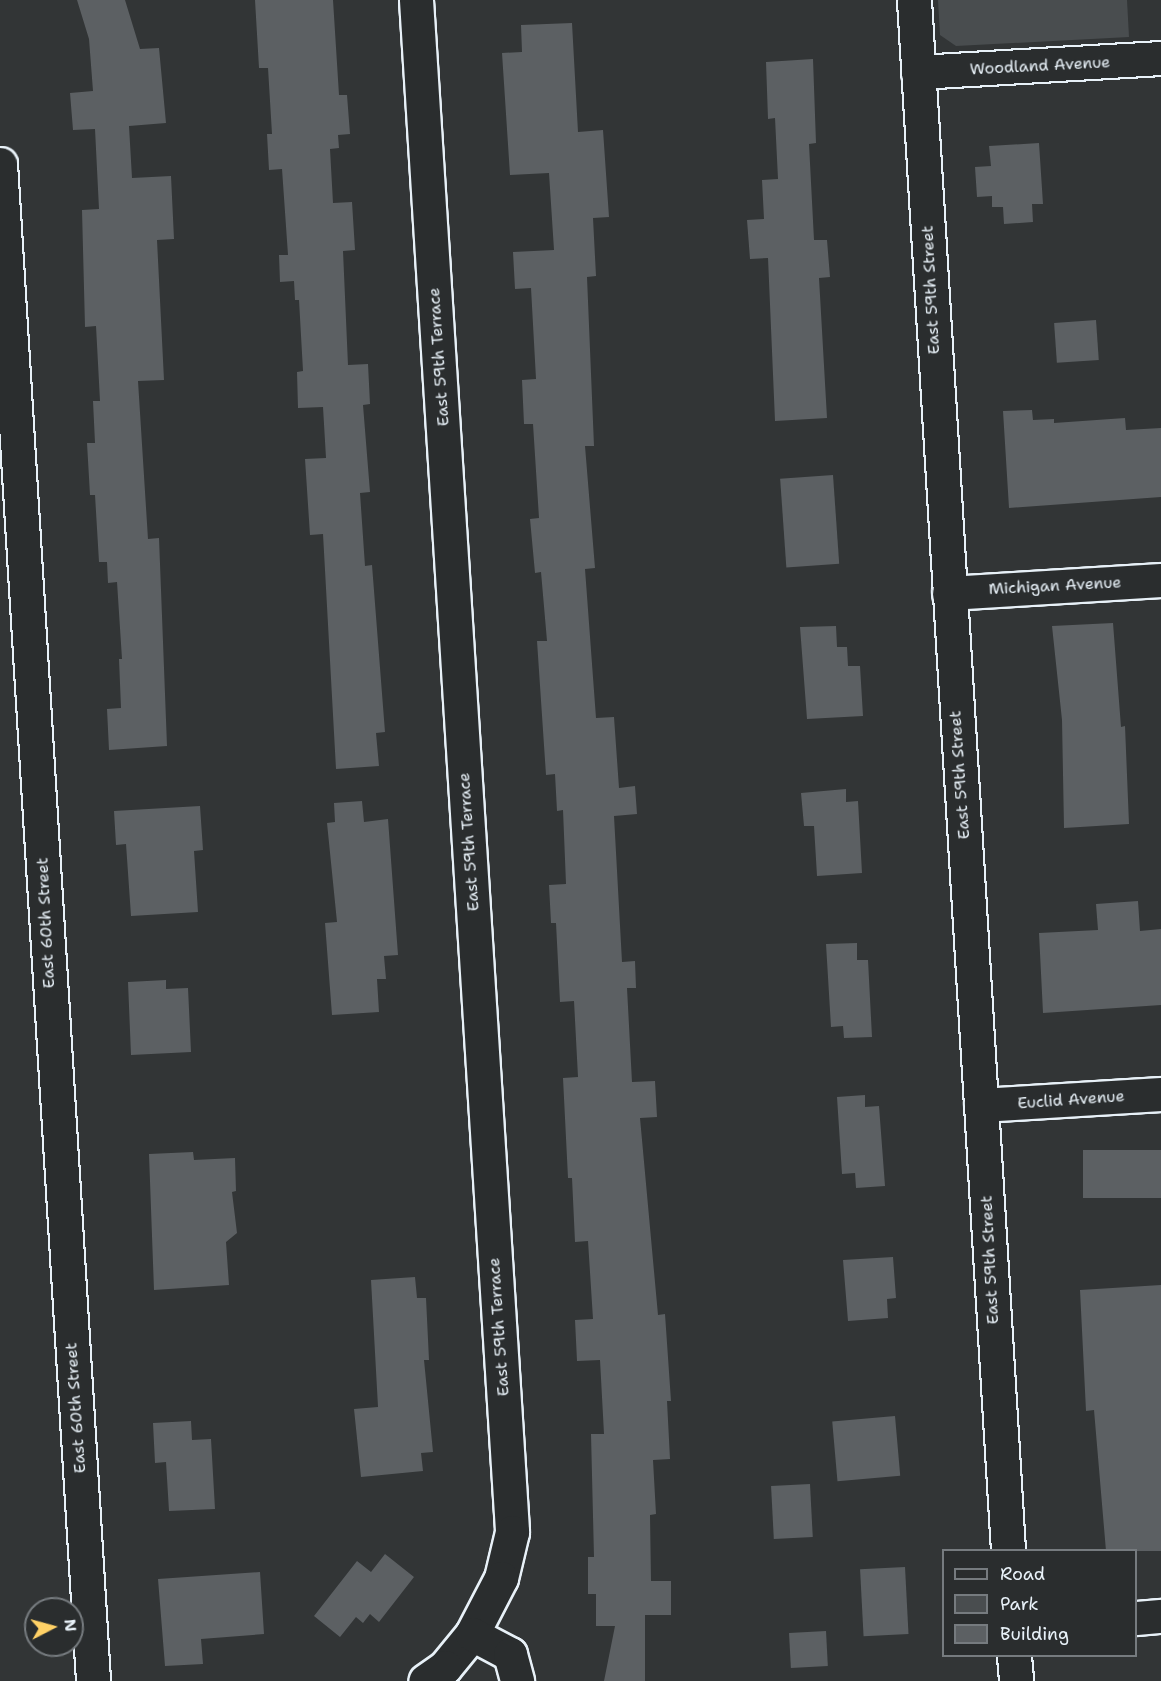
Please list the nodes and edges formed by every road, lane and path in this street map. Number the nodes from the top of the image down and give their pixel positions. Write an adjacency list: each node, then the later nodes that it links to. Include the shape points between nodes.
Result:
1 (417, 0): 13 (street, East 59th Terrace, via 512,1532 501,1578)
2 (914, 0): 4 (street, East 59th Street)
3 (1161, 58): 4 (street, Woodland Avenue)
4 (918, 72): 7 (street, East 59th Street)
5 (0, 164): 16 (street, East 60th Street)
6 (1161, 580): 7 (street, Michigan Avenue)
7 (949, 593): 9 (street, East 59th Street)
8 (1161, 1094): 9 (street, Euclid Avenue)
9 (981, 1106): 10 (street, East 59th Street)
10 (1008, 1549)
11 (1161, 1616): 12 (street)
12 (1137, 1618)
13 (472, 1634): 15 (street, East 59th Terrace); 17 (street, via 510,1654)
14 (1014, 1657): 18 (street)
15 (432, 1677)
16 (93, 1681)
17 (517, 1681)
18 (1016, 1681)

